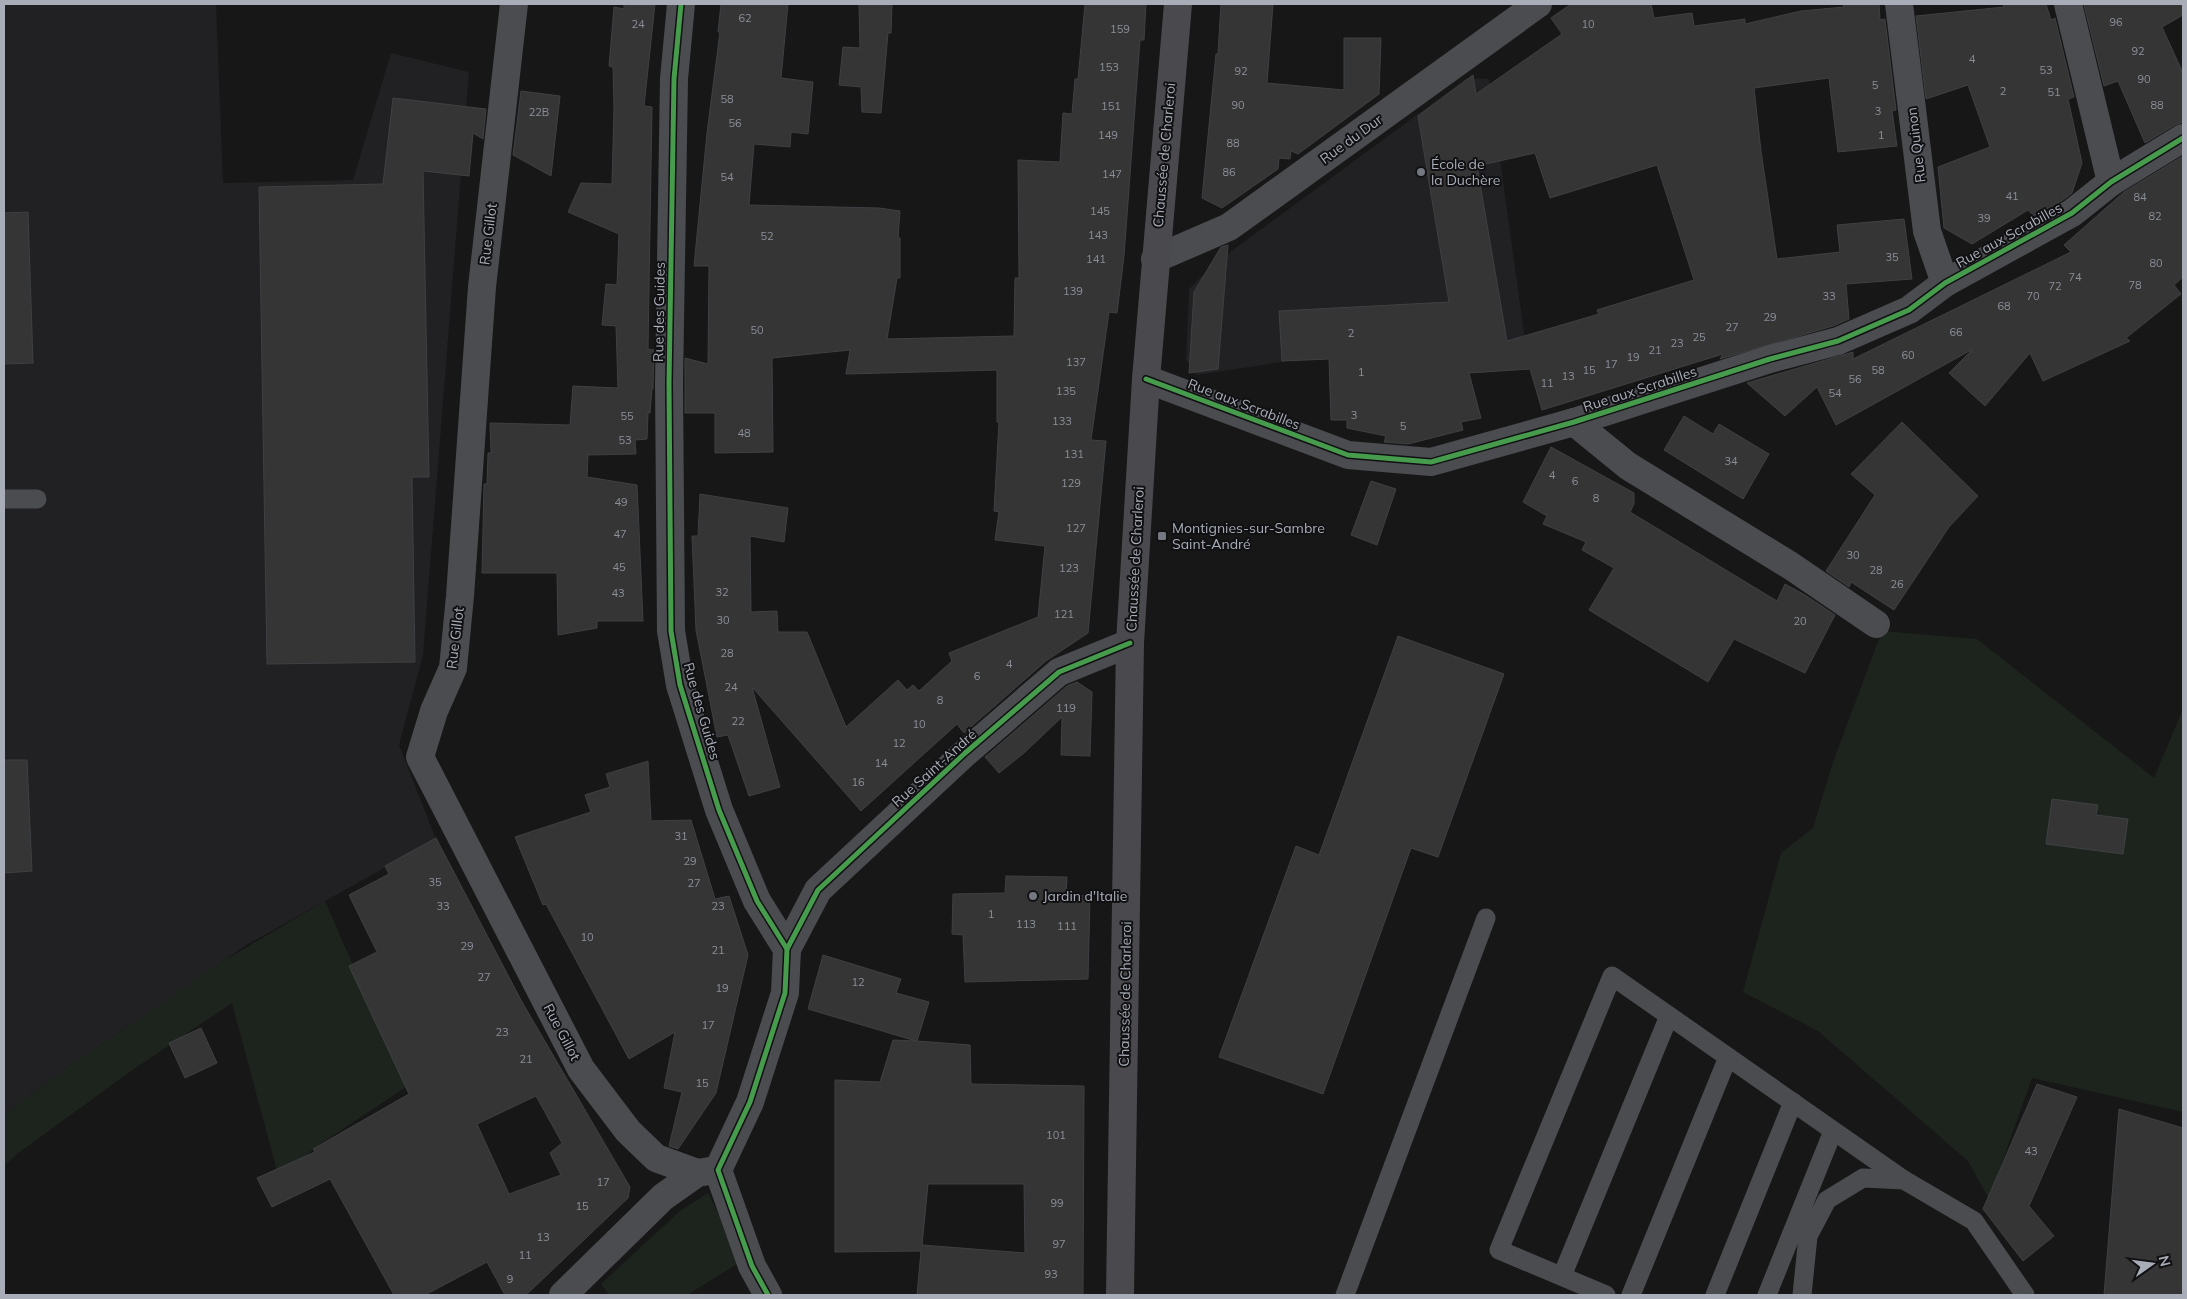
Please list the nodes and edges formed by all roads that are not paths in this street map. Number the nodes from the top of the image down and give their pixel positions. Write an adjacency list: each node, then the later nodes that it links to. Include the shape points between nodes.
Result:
1 (514, 4): 23 (street, Rue Gillot, via 482,287 453,668 434,711 420,757 581,1068 628,1131 656,1158)
2 (681, 4): 18 (street, Rue des Guides, via 674,79 669,383 671,631 680,685 719,810 757,902)
3 (1178, 4): 9 (main road, Chaussée de Charleroi)
4 (1538, 4): 9 (street, Rue du Dur, via 1229,227)
5 (1899, 4): 10 (street, Rue Quinon, via 1927,231)
6 (2068, 4): 8 (street)
7 (2183, 138): 8 (street, Rue aux Scrabilles)
8 (2112, 182): 10 (street, Rue aux Scrabilles, via 2072,213)
9 (1155, 259): 11 (main road, Chaussée de Charleroi)
10 (1944, 283): 12 (street, Rue aux Scrabilles, via 1909,310 1838,340)
11 (1146, 379): 12 (street, Rue aux Scrabilles, via 1348,455 1431,462); 16 (main road, Chaussée de Charleroi)
12 (1574, 422): 15 (street, Rue aux Scrabilles, via 1628,466 1791,566)
13 (4, 499): 14 (lane)
14 (37, 499)
15 (1876, 624)
16 (1130, 643): 18 (street, Rue Saint-André, via 1058,672 964,754 818,890); 28 (main road, Chaussée de Charleroi)
17 (1486, 918): 29 (lane)
18 (786, 949): 23 (street, via 785,993 750,1102)
19 (1669, 1016): 20 (lane); 25 (lane); 25 (lane, via 1612,976 1499,1250)
20 (1728, 1057): 21 (lane); 31 (lane)
21 (1793, 1102): 22 (lane); 32 (lane)
22 (1833, 1130): 24 (lane); 33 (lane)
23 (708, 1172): 26 (street, via 663,1197); 27 (street)
24 (1904, 1180): 34 (lane, via 1863,1178 1827,1200 1808,1236); 35 (lane, via 1974,1220)
25 (1562, 1276): 30 (lane)
26 (563, 1295)
27 (768, 1295)
28 (1120, 1295)
29 (1345, 1295)
30 (1606, 1295)
31 (1631, 1295)
32 (1715, 1295)
33 (1767, 1295)
34 (1802, 1295)
35 (2024, 1295)

